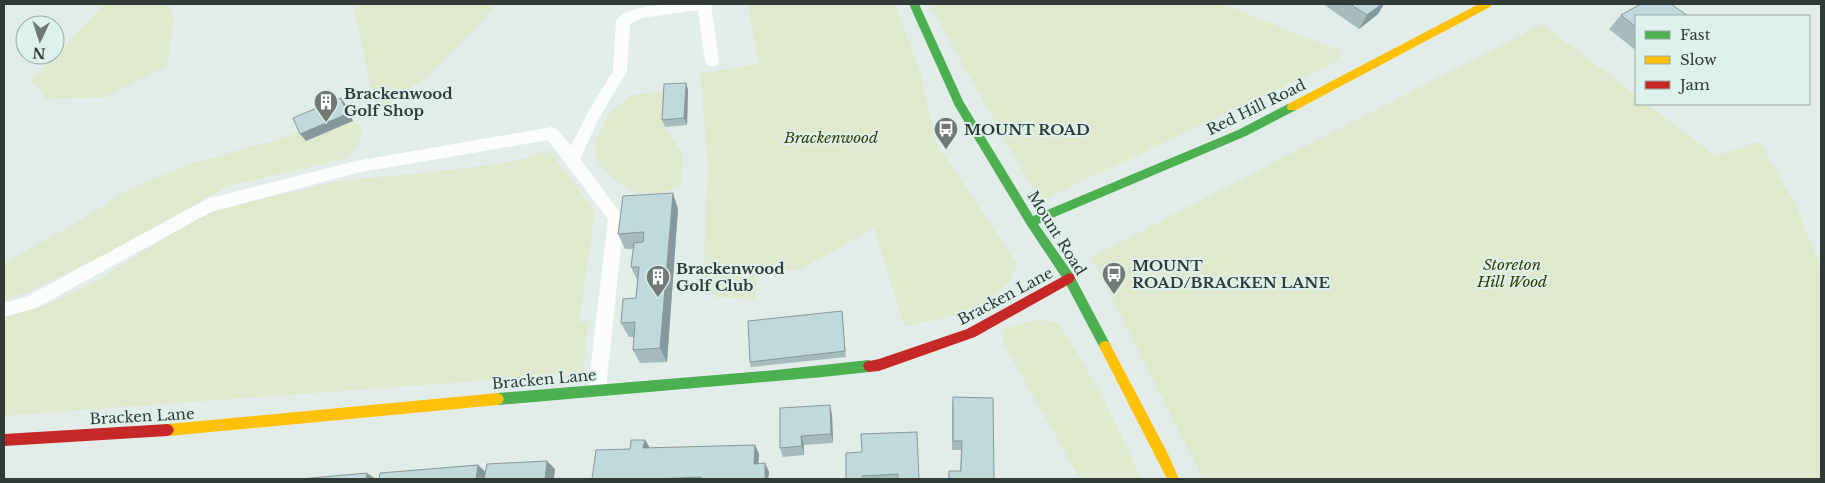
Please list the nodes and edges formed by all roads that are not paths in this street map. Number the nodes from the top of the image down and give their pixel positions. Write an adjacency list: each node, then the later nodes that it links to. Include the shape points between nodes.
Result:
1 (914, 4): 5 (street, Mount Road, via 959,103)
2 (1487, 4): 5 (street, Red Hill Road, via 1242,133)
3 (712, 61): 4 (lane, via 704,4 640,13 623,21 620,70)
4 (572, 160): 7 (lane, via 552,133 356,166 207,206 30,303); 8 (lane, via 616,218)
5 (1031, 222): 6 (street, Mount Road)
6 (1069, 278): 8 (street, Bracken Lane, via 971,333 879,366 780,377); 10 (street, Mount Road)
7 (4, 310)
8 (597, 389): 9 (street, Bracken Lane, via 208,427)
9 (4, 440)
10 (1173, 479)

